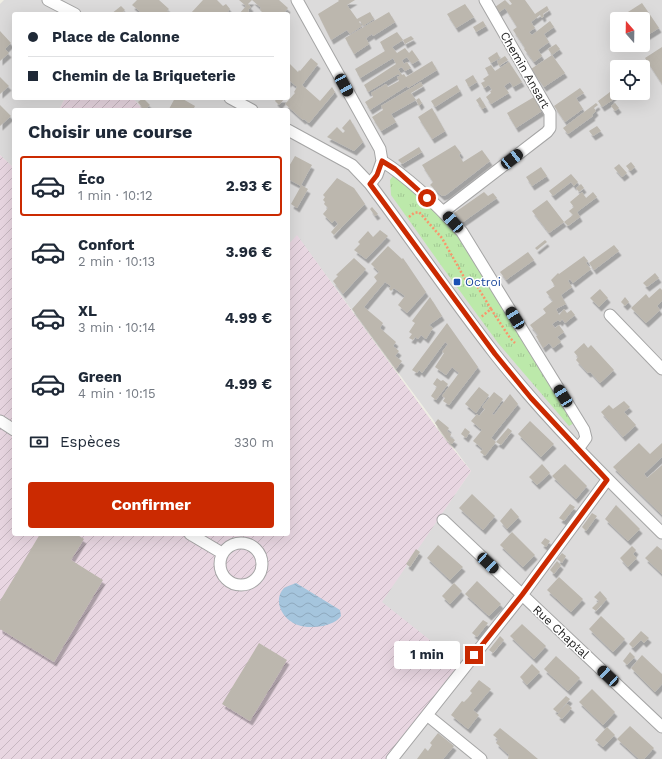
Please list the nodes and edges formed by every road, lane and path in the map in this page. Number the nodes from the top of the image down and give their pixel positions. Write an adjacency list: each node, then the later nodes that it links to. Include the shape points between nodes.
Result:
1 (48, 0): 4 (street)
2 (297, 0): 8 (street, via 380,149)
3 (485, 0): 10 (street, Chemin Ansart, via 550,113 550,128)
4 (71, 12)
5 (234, 100): 6 (street)
6 (248, 108)
7 (290, 131): 9 (street, via 352,165)
8 (382, 161): 9 (street, via 377,175); 10 (street, via 395,169)
9 (370, 184): 11 (street)
10 (443, 212): 17 (street, via 462,232 584,430 586,438)
11 (400, 223): 13 (street); 13 (path, via 419,212 442,238 465,279 477,286 491,309)
12 (610, 315): 14 (street)
13 (473, 323): 17 (street, via 531,398)
14 (662, 369)
15 (0, 422): 16 (street)
16 (12, 429)
17 (578, 449): 18 (street)
18 (607, 480): 20 (street); 23 (street)
19 (443, 520): 23 (street, Rue Chaptal)
20 (662, 533)
21 (193, 536): 22 (street)
22 (222, 553)
23 (522, 595): 24 (street); 25 (street, Rue Chaptal)
24 (427, 715): 26 (street); 27 (street)
25 (662, 727)
26 (392, 759)
27 (481, 759)

